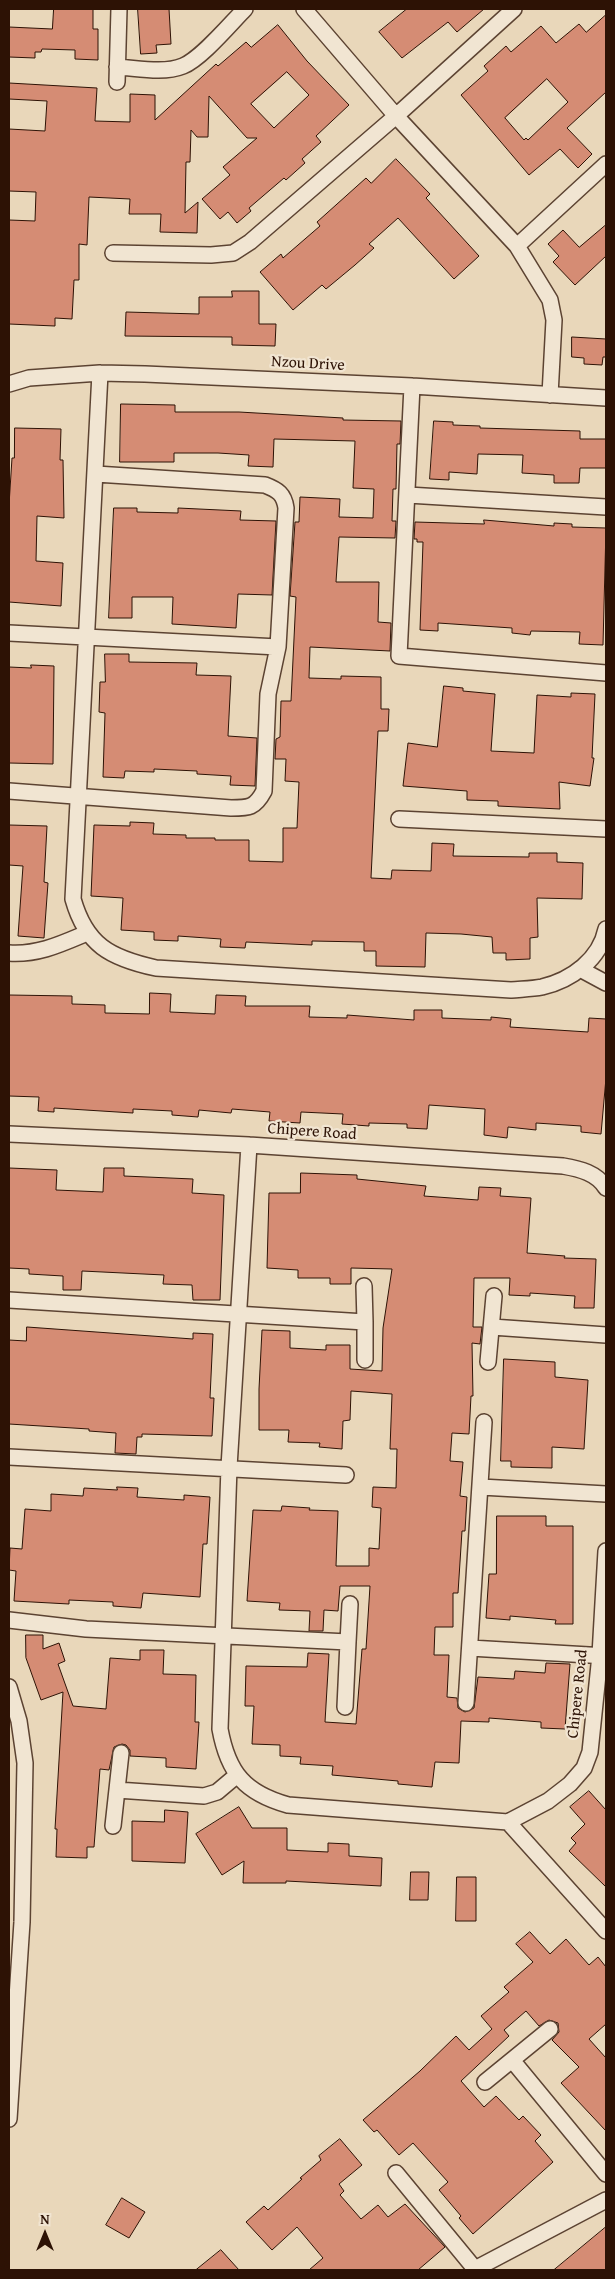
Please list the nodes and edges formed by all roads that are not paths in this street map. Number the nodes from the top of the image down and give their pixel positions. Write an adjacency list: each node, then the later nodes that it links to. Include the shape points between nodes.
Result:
1 (119, 9): 2 (street, via 117,75 183,66 198,56)
2 (246, 9)
3 (304, 9): 5 (street)
4 (514, 9): 5 (street)
5 (396, 116): 7 (street); 8 (street, via 250,242 233,253)
6 (606, 164): 7 (street)
7 (517, 246): 12 (street, via 550,300 554,320)
8 (113, 253)
9 (100, 373): 10 (street, Nzou Drive, via 29,378); 11 (street, Nzou Drive); 14 (street)
10 (9, 384)
11 (412, 386): 12 (street, Nzou Drive); 15 (street)
12 (550, 395): 13 (street, Nzou Drive)
13 (606, 398)
14 (96, 474): 18 (street); 19 (street, via 265,485 277,489 285,498 286,508)
15 (408, 495): 16 (street); 20 (street, via 399,656)
16 (606, 507)
17 (9, 634): 18 (street)
18 (88, 638): 19 (street); 22 (street)
19 (278, 647): 22 (street, via 268,694 264,791 258,803 248,808 231,808)
20 (606, 672)
21 (9, 791): 22 (street)
22 (78, 795): 26 (street, via 73,898)
23 (399, 819): 24 (street)
24 (606, 829)
25 (606, 929): 28 (street, via 594,955)
26 (87, 933): 27 (street, via 50,949); 28 (street, via 104,948 129,962 156,968 511,990 542,987 569,978)
27 (9, 953)
28 (580, 969): 29 (street)
29 (606, 983)
30 (9, 1134): 31 (street, Chipere Road)
31 (249, 1145): 32 (street, Chipere Road, via 563,1166 579,1168 594,1175); 36 (street)
32 (606, 1188)
33 (364, 1286): 37 (street)
34 (494, 1296): 38 (street)
35 (9, 1300): 36 (street)
36 (238, 1315): 37 (street); 44 (street)
37 (365, 1322): 40 (street)
38 (492, 1327): 39 (street); 41 (street)
39 (606, 1335)
40 (365, 1360)
41 (488, 1362)
42 (484, 1422): 46 (street)
43 (9, 1457): 44 (street)
44 (229, 1467): 45 (street); 51 (street)
45 (346, 1475)
46 (481, 1486): 47 (street); 53 (street)
47 (606, 1494)
48 (606, 1551): 54 (street, Chipere Road)
49 (350, 1604): 52 (street)
50 (9, 1620): 51 (street, via 86,1629)
51 (223, 1635): 52 (street); 59 (street, via 220,1729 223,1746)
52 (348, 1642): 57 (street)
53 (470, 1648): 54 (street); 56 (street)
54 (603, 1656): 61 (street, Chipere Road, via 590,1752 584,1768 570,1784 530,1812)
55 (9, 1687): 63 (street, via 19,1721 25,1763)
56 (466, 1702)
57 (345, 1707)
58 (121, 1753): 60 (street)
59 (236, 1776): 60 (street, via 218,1792 204,1796); 61 (street, via 253,1791 288,1805)
60 (117, 1790): 62 (street)
61 (508, 1822): 64 (street)
62 (113, 1826)
63 (16, 1906): 68 (street)
64 (606, 1931)
65 (550, 2029): 66 (street)
66 (512, 2060): 67 (street); 70 (street)
67 (485, 2082)
68 (9, 2119)
69 (396, 2173): 72 (street)
70 (606, 2174)
71 (606, 2200): 72 (street)
72 (475, 2270)

